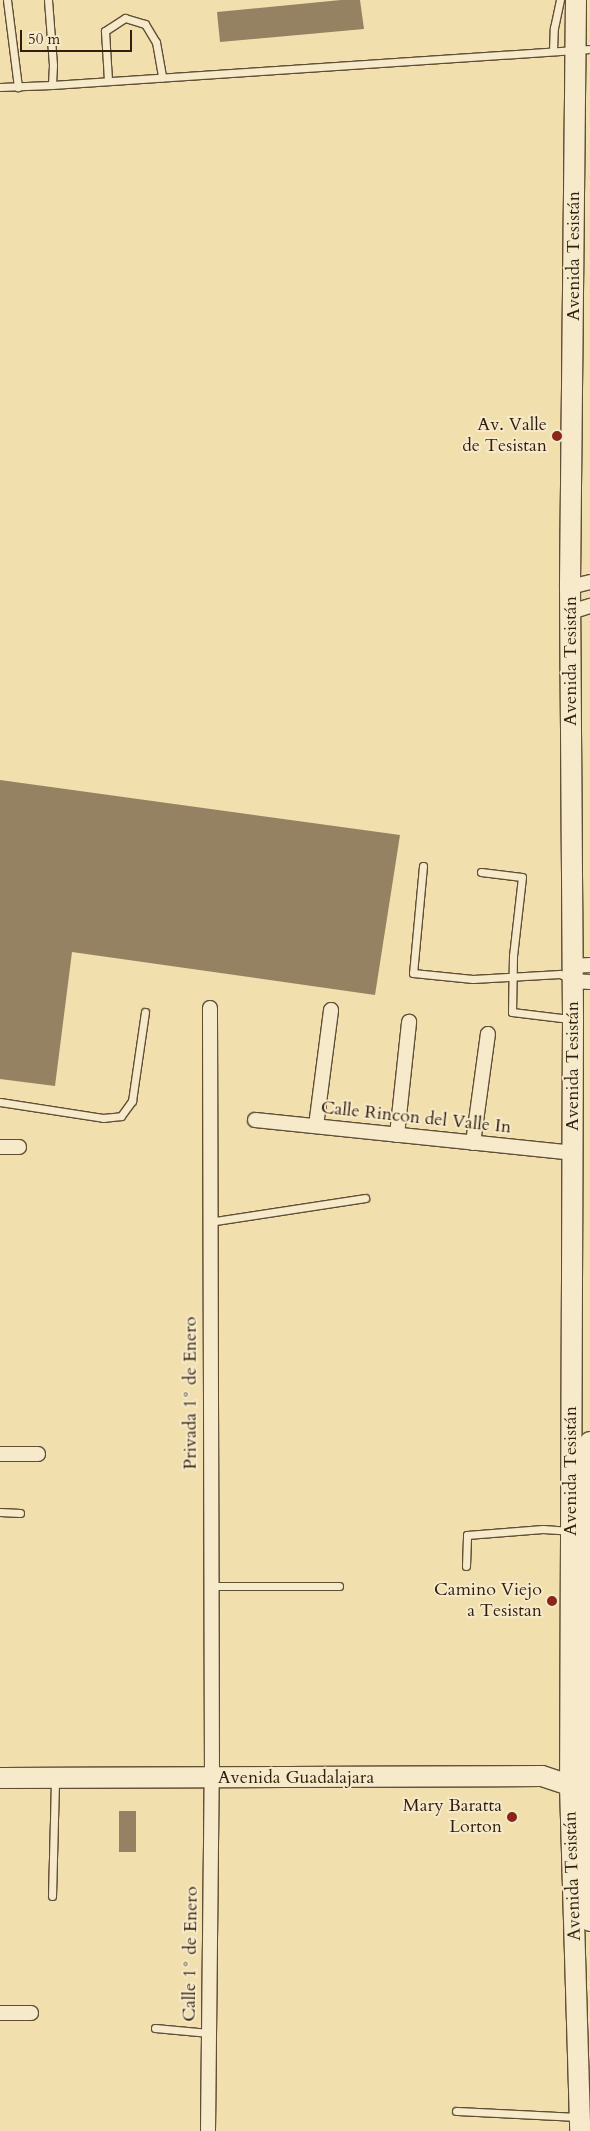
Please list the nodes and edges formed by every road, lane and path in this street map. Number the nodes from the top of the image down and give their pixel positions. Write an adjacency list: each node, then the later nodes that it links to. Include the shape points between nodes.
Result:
1 (7, 0): 10 (lane)
2 (48, 0): 9 (lane)
3 (560, 0): 6 (lane)
4 (576, 0): 5 (street, Avenida Tesistán)
5 (582, 50): 6 (lane); 13 (street, Avenida Tesistán)
6 (553, 51): 7 (lane)
7 (162, 76): 8 (lane); 8 (lane, via 156,42 145,24 125,18 105,31)
8 (108, 80): 9 (lane)
9 (52, 85): 10 (lane)
10 (18, 87): 11 (lane)
11 (0, 88)
12 (590, 582): 13 (street)
13 (570, 587): 15 (street, Avenida Tesistán)
14 (590, 606): 15 (street)
15 (571, 612): 18 (street, Avenida Tesistán)
16 (423, 866): 19 (lane, via 413,973 473,979)
17 (481, 872): 19 (lane, via 522,877)
18 (577, 973): 19 (lane); 23 (street, Avenida Tesistán)
19 (512, 976): 23 (lane, via 512,1012)
20 (210, 1008): 35 (street, Privada 1° de Enero)
21 (331, 1010): 28 (street)
22 (145, 1012): 26 (lane, via 132,1101 121,1116 103,1118)
23 (573, 1019): 33 (street, Avenida Tesistán)
24 (408, 1022): 29 (street)
25 (488, 1034): 30 (street)
26 (0, 1102)
27 (255, 1120): 28 (street, Calle Rincon del Valle In)
28 (316, 1126): 29 (street, Calle Rincon del Valle In)
29 (397, 1135): 30 (street, Calle Rincon del Valle In)
30 (473, 1143): 33 (street, Calle Rincon del Valle In)
31 (0, 1147): 32 (street)
32 (18, 1147)
33 (572, 1153): 41 (street, Avenida Tesistán)
34 (365, 1198): 35 (lane)
35 (210, 1222): 43 (street, Privada 1° de Enero)
36 (590, 1442): 45 (street, Avenida Tesistán)
37 (0, 1454): 38 (street)
38 (38, 1454)
39 (0, 1512): 40 (lane)
40 (20, 1513)
41 (570, 1531): 42 (lane, via 467,1535); 49 (street, Avenida Tesistán)
42 (466, 1566)
43 (211, 1586): 44 (lane); 47 (street, Privada 1° de Enero)
44 (340, 1586)
45 (589, 1730): 49 (street, Avenida Tesistán)
46 (0, 1778): 48 (street, Avenida Guadalajara)
47 (212, 1778): 48 (street, Avenida Guadalajara); 49 (street, Avenida Guadalajara, via 542,1776); 55 (street, Calle 1° de Enero)
48 (55, 1779): 50 (lane)
49 (582, 1790): 51 (street, Avenida Tesistán); 57 (street, Avenida Tesistán)
50 (52, 1896)
51 (590, 1921)
52 (0, 2013): 53 (street)
53 (31, 2013)
54 (155, 2028): 55 (lane)
55 (209, 2033): 58 (street, Calle 1° de Enero)
56 (456, 2111): 57 (lane)
57 (580, 2124)
58 (208, 2131)

